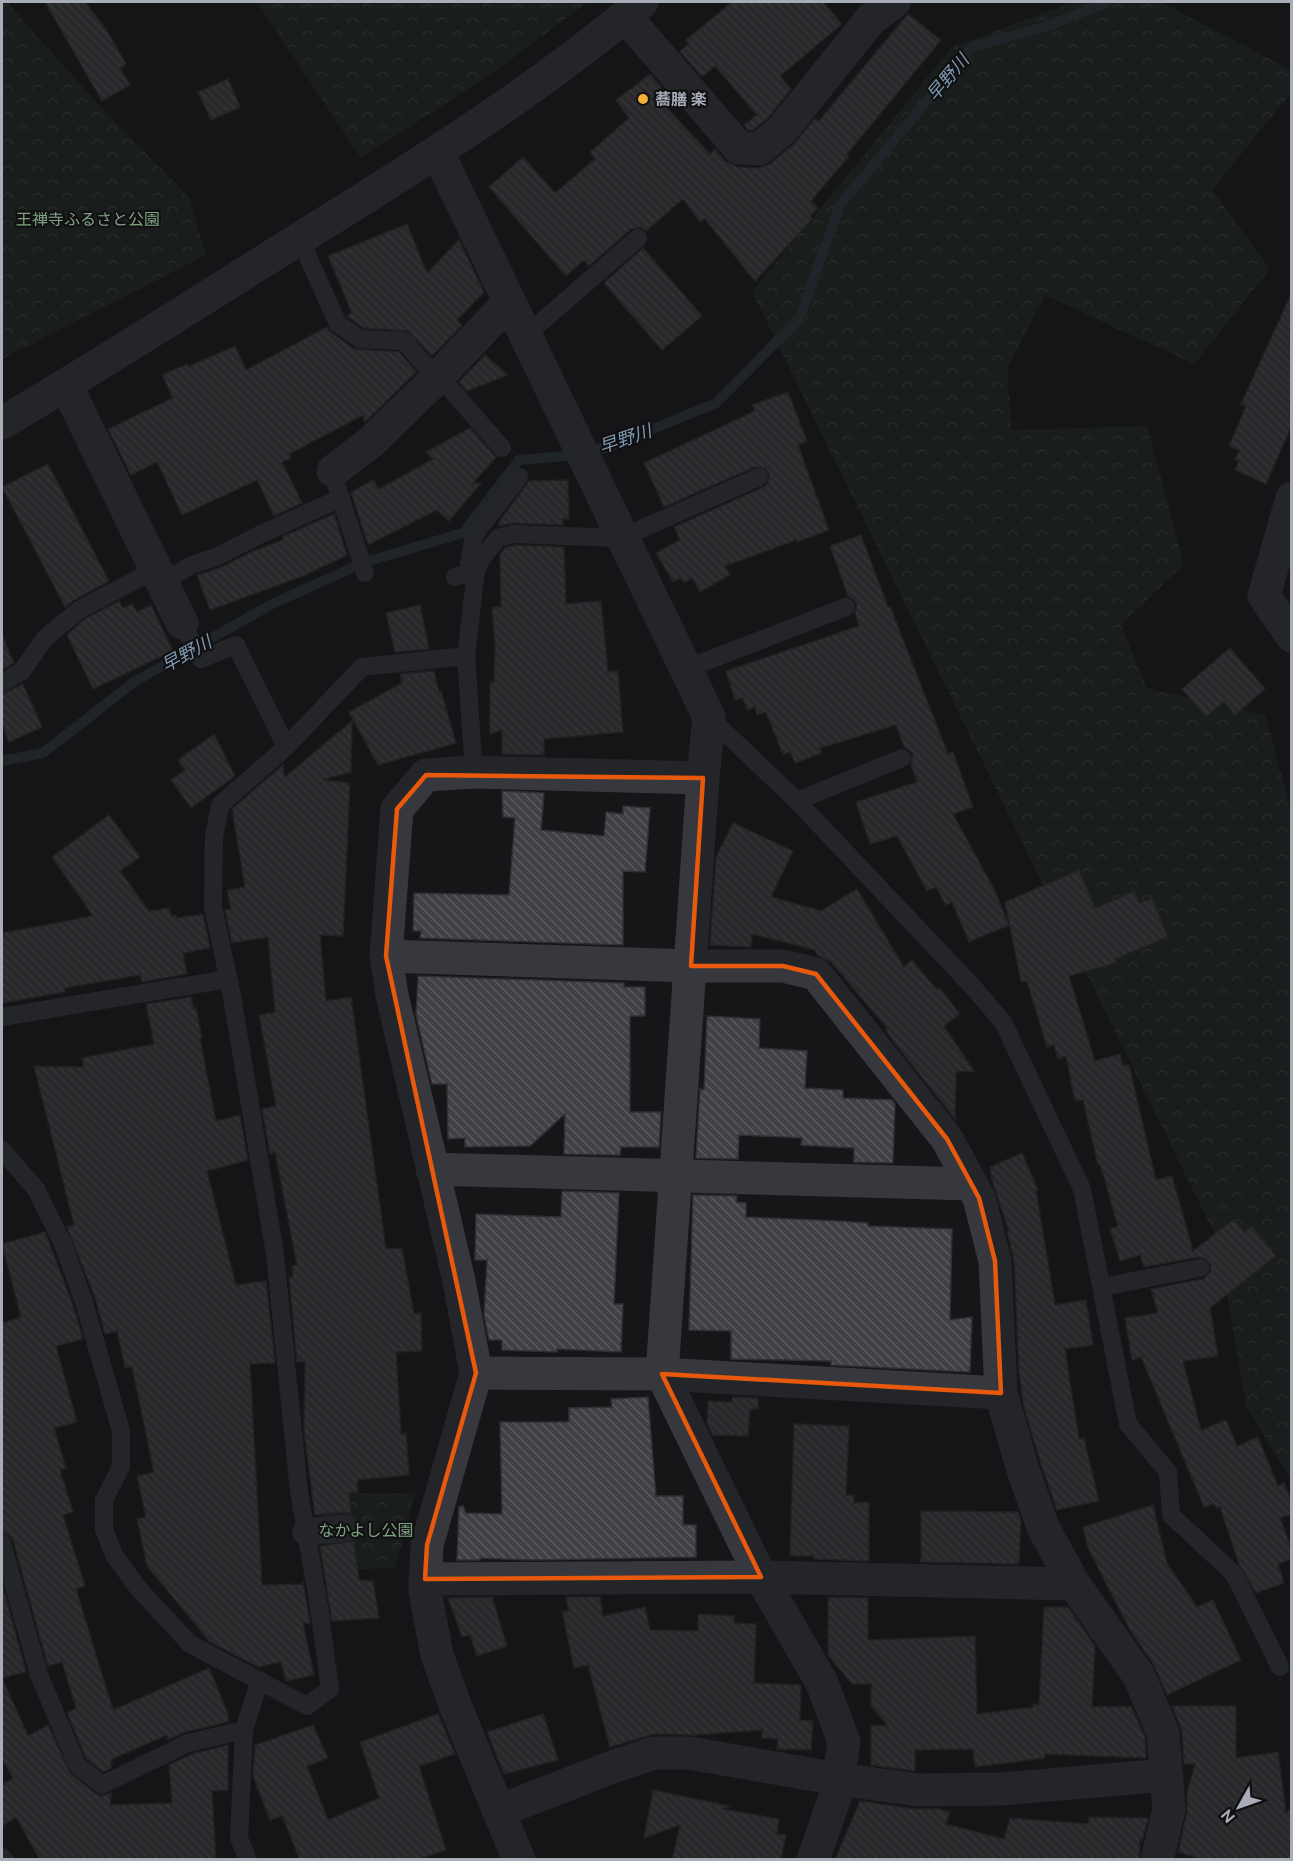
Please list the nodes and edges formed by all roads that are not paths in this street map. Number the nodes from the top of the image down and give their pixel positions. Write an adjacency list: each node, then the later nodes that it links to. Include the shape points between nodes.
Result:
1 (894, 2): 2 (street, via 871,18 782,130 759,149 739,148)
2 (633, 9): 3 (street, via 518,99)
3 (438, 153): 5 (street); 6 (street)
4 (638, 238): 7 (lane)
5 (300, 239): 8 (lane, via 338,324 360,339 404,341); 9 (street)
6 (509, 302): 7 (street); 8 (street)
7 (525, 336): 16 (street)
8 (439, 376): 11 (lane); 14 (street, via 371,442)
9 (66, 385): 10 (street); 19 (street)
10 (2, 423)
11 (502, 448)
12 (519, 477): 17 (lane, via 474,535 469,564)
13 (759, 477): 16 (lane)
14 (337, 484): 18 (lane); 19 (lane, via 261,534 216,557)
15 (1292, 498): 21 (street)
16 (621, 538): 17 (lane, via 513,534 498,538); 26 (street)
17 (476, 570): 20 (lane); 25 (lane)
18 (365, 573)
19 (159, 576): 23 (street); 27 (lane, via 79,610 45,638 22,671)
20 (455, 577)
21 (1278, 595): 24 (street)
22 (846, 607): 26 (lane)
23 (185, 629): 29 (lane, via 201,659 236,645)
24 (1292, 636)
25 (466, 656): 29 (lane, via 362,667); 31 (lane)
26 (686, 669): 28 (street)
27 (2, 683)
28 (709, 717): 32 (street); 33 (lane)
29 (286, 747): 36 (lane, via 220,805 214,837 213,907)
30 (902, 758): 33 (lane)
31 (474, 772): 32 (street); 34 (street, via 426,775 398,809)
32 (703, 778): 35 (street)
33 (797, 801): 43 (lane, via 1003,1022 1082,1189)
34 (386, 956): 35 (street); 39 (street)
35 (691, 966): 40 (street); 41 (street, via 783,966 816,974 947,1139)
36 (228, 979): 37 (lane); 48 (lane, via 274,1254 298,1491)
37 (2, 1017)
38 (2, 1150): 54 (lane, via 36,1189 63,1244 118,1420 121,1467 104,1500 104,1529 114,1555 138,1588 190,1644)
39 (432, 1169): 40 (street); 44 (street)
40 (677, 1176): 41 (street); 45 (street)
41 (971, 1184): 46 (street, via 979,1197 995,1262)
42 (1200, 1268): 43 (lane)
43 (1102, 1287): 53 (lane, via 1128,1424 1168,1472 1171,1515 1234,1574)
44 (476, 1373): 45 (street); 51 (street, via 427,1545)
45 (662, 1374): 46 (street); 50 (street)
46 (1001, 1393): 52 (street, via 1043,1527)
47 (345, 1528): 48 (street)
48 (306, 1532): 54 (lane, via 330,1689 307,1706)
49 (2, 1542): 55 (lane, via 39,1675 77,1765 102,1785 188,1743)
50 (761, 1577): 51 (street); 52 (street); 57 (street, via 822,1683 844,1742)
51 (425, 1579): 58 (street, via 437,1655)
52 (1074, 1584): 56 (street, via 1139,1676 1163,1733)
53 (1280, 1666)
54 (260, 1680): 55 (lane)
55 (244, 1730): 59 (lane, via 239,1838)
56 (1167, 1774): 57 (street, via 1002,1789 918,1790); 62 (street, via 1169,1809)
57 (838, 1779): 58 (street, via 689,1753 654,1753); 61 (street)
58 (499, 1811): 60 (street)
59 (248, 1860)
60 (519, 1860)
61 (813, 1860)
62 (1157, 1860)

